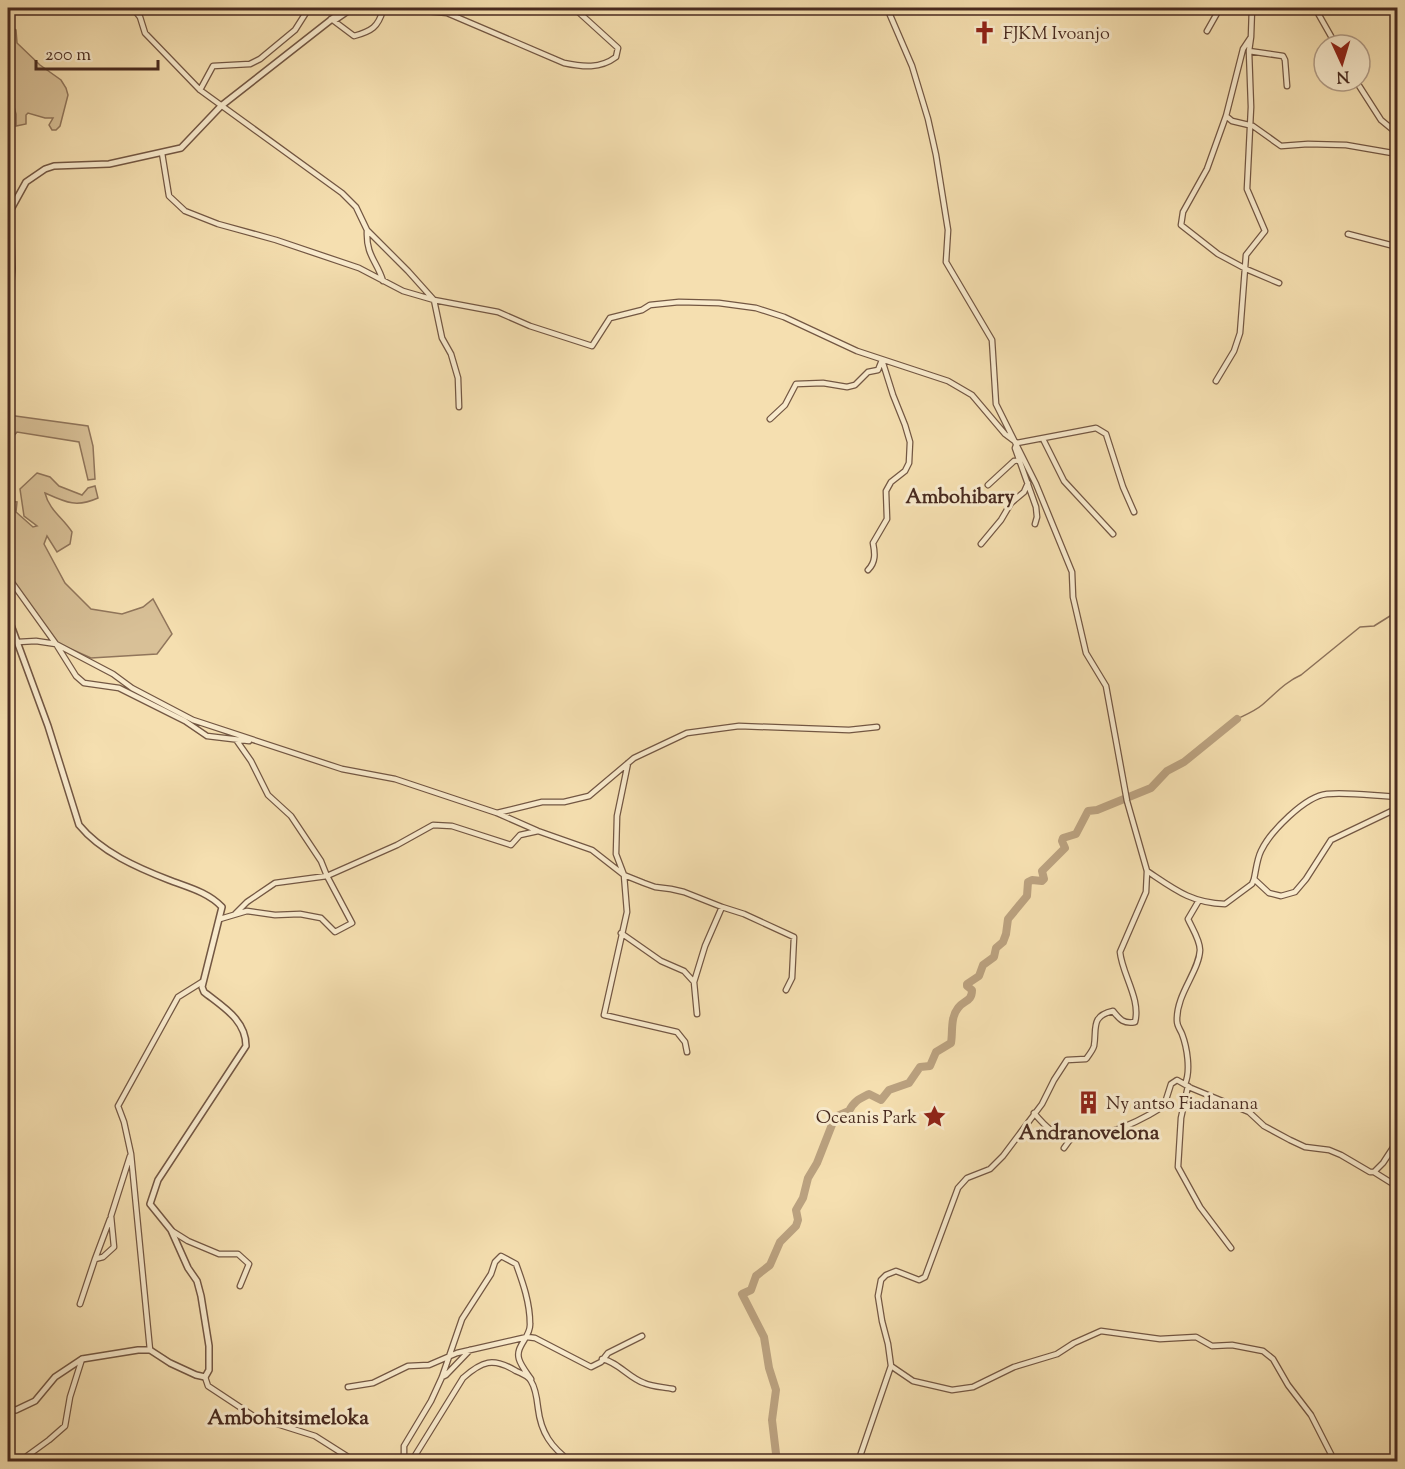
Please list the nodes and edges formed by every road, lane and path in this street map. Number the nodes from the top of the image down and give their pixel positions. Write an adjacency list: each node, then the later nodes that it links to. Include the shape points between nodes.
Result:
1 (133, 8): 16 (street, via 146,33)
2 (309, 8): 16 (street, via 295,30 260,59 250,64 213,66)
3 (346, 8): 10 (street)
4 (574, 8): 9 (street, via 618,48 616,57 607,64 582,67 564,63 447,13)
5 (887, 8): 37 (street, via 912,66 928,119 948,230 946,262 992,340 996,404)
6 (1220, 8): 11 (street)
7 (1252, 8): 13 (street)
8 (1315, 8): 12 (street)
9 (383, 10): 10 (street, via 350,10); 10 (street, via 372,31 354,36)
10 (333, 20): 18 (street)
11 (1207, 31)
12 (1329, 33)
13 (1251, 37): 14 (street); 19 (street, via 1243,49)
14 (1249, 51): 15 (street, via 1283,56); 20 (street)
15 (1287, 86)
16 (200, 90): 18 (street)
17 (1364, 93): 21 (street, via 1381,120)
18 (221, 106): 22 (street, via 181,148); 24 (street, via 342,193 356,207)
19 (1226, 116): 20 (street); 27 (street, via 1207,169 1183,212 1181,225 1218,254)
20 (1250, 126): 23 (street, via 1281,146 1346,145); 27 (street, via 1247,189 1264,231 1246,255)
21 (1398, 134)
22 (162, 153): 28 (street, via 169,196 185,211 359,268); 31 (street, via 109,164 54,166 26,182 10,211 12,269)
23 (1398, 154)
24 (366, 230): 28 (street, via 373,263); 30 (street)
25 (1348, 234): 26 (street)
26 (1398, 247)
27 (1246, 268): 29 (street); 33 (street, via 1240,333)
28 (383, 281): 30 (street)
29 (1279, 283)
30 (434, 300): 32 (street, via 498,312 592,346 610,318 642,310 650,304 728,304 784,317); 34 (street, via 442,338 458,378)
31 (8, 316)
32 (882, 360): 35 (street, via 878,370 868,372 855,385 796,384); 37 (street, via 920,370 972,395); 45 (street, via 908,434 909,463 886,491 887,519 873,543 875,555)
33 (1216, 381)
34 (459, 407)
35 (770, 419)
36 (1043, 439): 37 (street); 41 (street, via 1095,428 1106,434); 43 (street, via 1064,481)
37 (1017, 443): 38 (street); 58 (street, via 1072,572 1073,597 1086,653 1106,686 1127,798)
38 (1019, 460): 39 (street); 40 (street, via 1014,460)
39 (1028, 483): 42 (street, via 1036,507); 44 (street)
40 (988, 485)
41 (1134, 512)
42 (1035, 524)
43 (1113, 534)
44 (981, 544)
45 (868, 570)
46 (8, 577): 49 (street)
47 (8, 617): 48 (street)
48 (18, 642): 49 (street); 65 (street, via 79,825 90,838 143,870 215,900 222,907)
49 (56, 644): 51 (street, via 84,683 119,688 207,736); 52 (street, via 193,720)
50 (877, 727): 53 (street, via 849,730 739,726 687,733)
51 (237, 741): 52 (street); 60 (street, via 268,795 291,816)
52 (255, 741): 56 (street, via 342,769 395,779)
53 (628, 764): 56 (street, via 588,796); 59 (street, via 617,816 616,854)
54 (1398, 797): 61 (street, via 1325,794 1308,801 1267,840)
55 (1398, 808): 61 (street, via 1331,840 1295,891 1281,896 1269,893)
56 (498, 813): 57 (street)
57 (538, 831): 59 (street, via 592,850); 60 (street, via 520,835 511,845 452,826 434,825)
58 (1147, 870): 62 (street); 73 (street, via 1146,892 1120,952 1137,1013 1135,1022 1127,1023 1113,1011 1106,1012 1096,1022 1094,1046 1086,1059 1067,1060)
59 (624, 875): 63 (street); 66 (street, via 627,912)
60 (327, 876): 64 (street, via 275,883); 64 (street, via 352,923 335,932 321,918 300,914)
61 (1254, 879): 62 (street, via 1225,904)
62 (1198, 902): 72 (street, via 1188,919 1200,948 1178,1005 1176,1023 1187,1058)
63 (722, 907): 68 (street); 69 (street, via 794,938 792,978)
64 (235, 914): 65 (street)
65 (220, 919): 67 (street)
66 (621, 933): 68 (street, via 661,961 684,971); 71 (street, via 603,1015 677,1032 685,1041)
67 (202, 982): 77 (street, via 178,997 118,1106); 81 (street, via 204,992 239,1020 246,1046 158,1180 150,1204)
68 (694, 982): 70 (street)
69 (786, 990)
70 (697, 1014)
71 (687, 1052)
72 (1186, 1085): 74 (street, via 1174,1080 1166,1104 1147,1118 1106,1134); 78 (street, via 1249,1112 1264,1126 1305,1147 1329,1150); 82 (street, via 1178,1167 1200,1207)
73 (1034, 1113): 74 (street, via 1049,1129); 93 (street, via 990,1169 967,1178 958,1188 925,1277 919,1280 896,1271 881,1280 878,1296)
74 (1072, 1137): 76 (street)
75 (1398, 1140): 78 (street)
76 (1064, 1148)
77 (131, 1154): 80 (street); 89 (street)
78 (1374, 1172): 79 (street)
79 (1398, 1187)
80 (111, 1216): 83 (street); 83 (street, via 114,1247)
81 (171, 1230): 84 (street, via 219,1254 238,1254 248,1261); 94 (street, via 201,1296 209,1346 209,1370)
82 (1231, 1248)
83 (95, 1259): 85 (street)
84 (240, 1286)
85 (80, 1304)
86 (642, 1336): 92 (street)
87 (527, 1337): 88 (street); 90 (street, via 531,1327 521,1277 516,1264 501,1256 462,1319); 92 (street, via 591,1367); 96 (street, via 519,1348 518,1358)
88 (471, 1348): 90 (street); 95 (street)
89 (150, 1350): 91 (street); 94 (street, via 196,1376)
90 (448, 1356): 95 (street); 97 (street, via 429,1365 408,1366 373,1383)
91 (82, 1359): 99 (street, via 55,1377 35,1401 16,1410); 100 (street, via 65,1426)
92 (602, 1359): 98 (street, via 645,1384)
93 (891, 1366): 105 (street); 106 (street, via 913,1381 952,1390 972,1387 1014,1367 1057,1354 1101,1331 1144,1338 1196,1337 1212,1346 1263,1351 1273,1359 1311,1415)
94 (205, 1377): 101 (street, via 208,1386 255,1417 315,1436)
95 (442, 1377): 102 (street, via 404,1446)
96 (531, 1379): 103 (street, via 506,1364 490,1361 475,1367 449,1397); 104 (street, via 542,1429 551,1446)
97 (348, 1387)
98 (673, 1389)
99 (8, 1409)
100 (23, 1461)
101 (356, 1461)
102 (404, 1461)
103 (411, 1461)
104 (571, 1461)
105 (858, 1461)
106 (1335, 1461)

